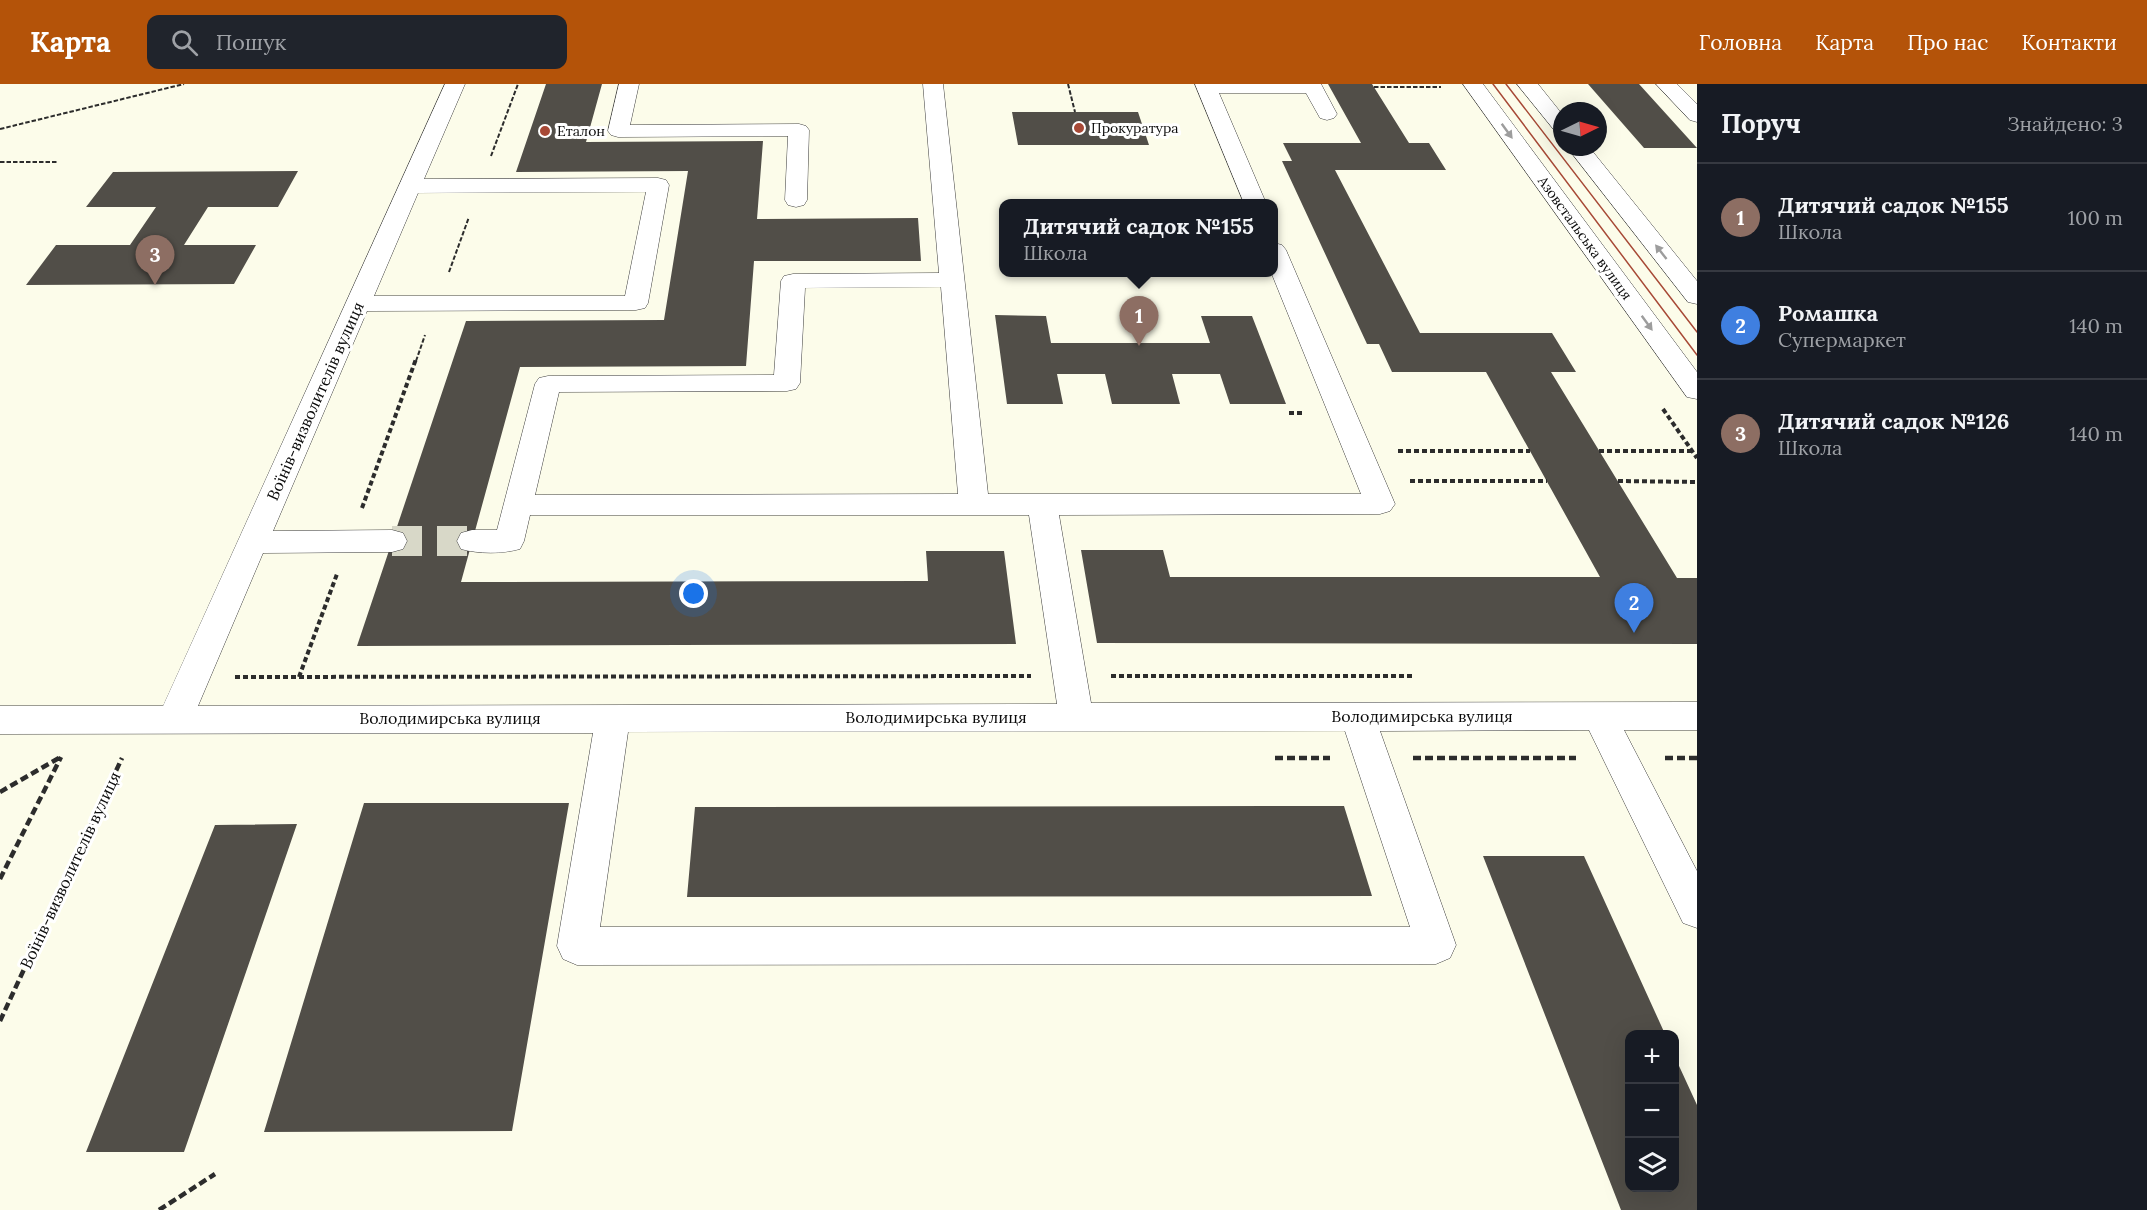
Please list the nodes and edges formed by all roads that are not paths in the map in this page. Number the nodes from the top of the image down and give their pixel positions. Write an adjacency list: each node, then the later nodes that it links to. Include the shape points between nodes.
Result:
1 (455, 84): 13 (street, Воїнів-визволителів вулиця)
2 (629, 84): 15 (street, via 618,131 799,130)
3 (933, 84): 17 (street)
4 (1473, 84): 20 (street, Азовстальська вулиця, one-way to 20)
5 (1527, 84): 10 (street)
6 (1666, 84): 11 (street)
7 (1206, 85): 8 (street); 14 (street)
8 (1312, 85): 9 (street)
9 (1327, 114)
10 (1553, 116)
11 (1697, 116)
12 (1585, 156): 18 (street, one-way to 12)
13 (411, 186): 19 (street, Воїнів-визволителів вулиця); 19 (street, via 658,185 636,303)
14 (1253, 199)
15 (796, 200)
16 (1278, 260): 22 (street, via 1380,504)
17 (952, 280): 21 (street); 23 (street, via 793,281 787,383 548,384)
18 (1697, 297)
19 (358, 304): 26 (street, Воїнів-визволителів вулиця)
20 (1697, 391)
21 (974, 504): 22 (street); 23 (street)
22 (1042, 504): 29 (street)
23 (518, 505): 25 (street, via 509,541)
24 (392, 541): 26 (street)
25 (472, 541)
26 (253, 542): 31 (street, Воїнів-визволителів вулиця)
27 (1599, 716): 28 (street, Володимирська вулиця); 30 (street, Володимирська вулиця); 34 (street)
28 (1697, 716)
29 (1076, 717): 30 (street, Володимирська вулиця); 32 (street, Володимирська вулиця)
30 (1357, 717): 32 (street, via 1436,945 577,946)
31 (175, 718): 32 (street, Володимирська вулиця); 33 (street, Володимирська вулиця)
32 (613, 718)
33 (0, 720)
34 (1697, 910)

